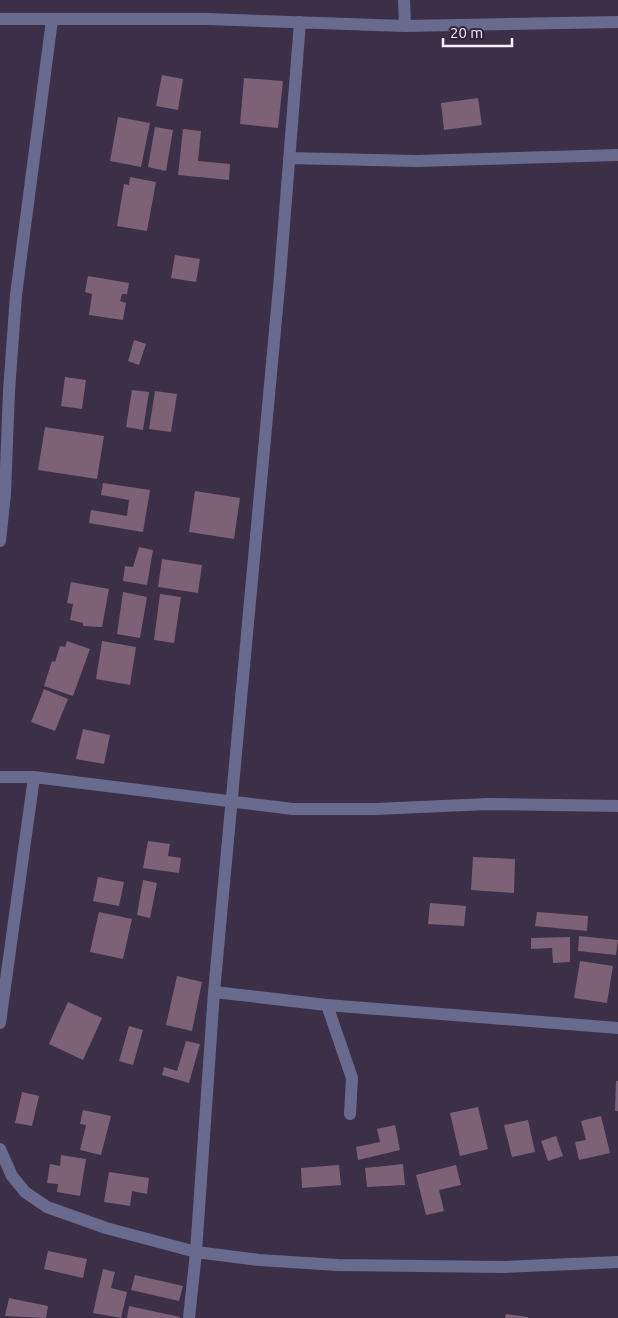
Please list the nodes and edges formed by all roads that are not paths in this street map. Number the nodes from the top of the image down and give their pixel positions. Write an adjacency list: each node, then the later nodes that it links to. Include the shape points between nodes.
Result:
1 (404, 0): 6 (street)
2 (0, 19): 3 (street)
3 (52, 20): 4 (street); 9 (street, via 16,295)
4 (300, 22): 6 (street); 8 (street)
5 (618, 22): 6 (street)
6 (405, 26)
7 (618, 155): 8 (street, via 416,161)
8 (289, 158): 13 (street)
9 (1, 524): 10 (street)
10 (0, 541)
11 (0, 777): 12 (street)
12 (34, 777): 13 (street); 17 (street)
13 (230, 802): 14 (street, via 293,809 488,804); 15 (street)
14 (618, 806)
15 (214, 992): 16 (street); 21 (street)
16 (327, 1005): 18 (street); 19 (street, via 352,1078)
17 (0, 1023)
18 (618, 1028)
19 (350, 1114)
20 (1, 1153): 21 (street, via 12,1176 25,1192 46,1207 106,1228)
21 (196, 1252): 22 (street, via 338,1265 504,1267); 23 (street)
22 (618, 1262)
23 (189, 1318)

